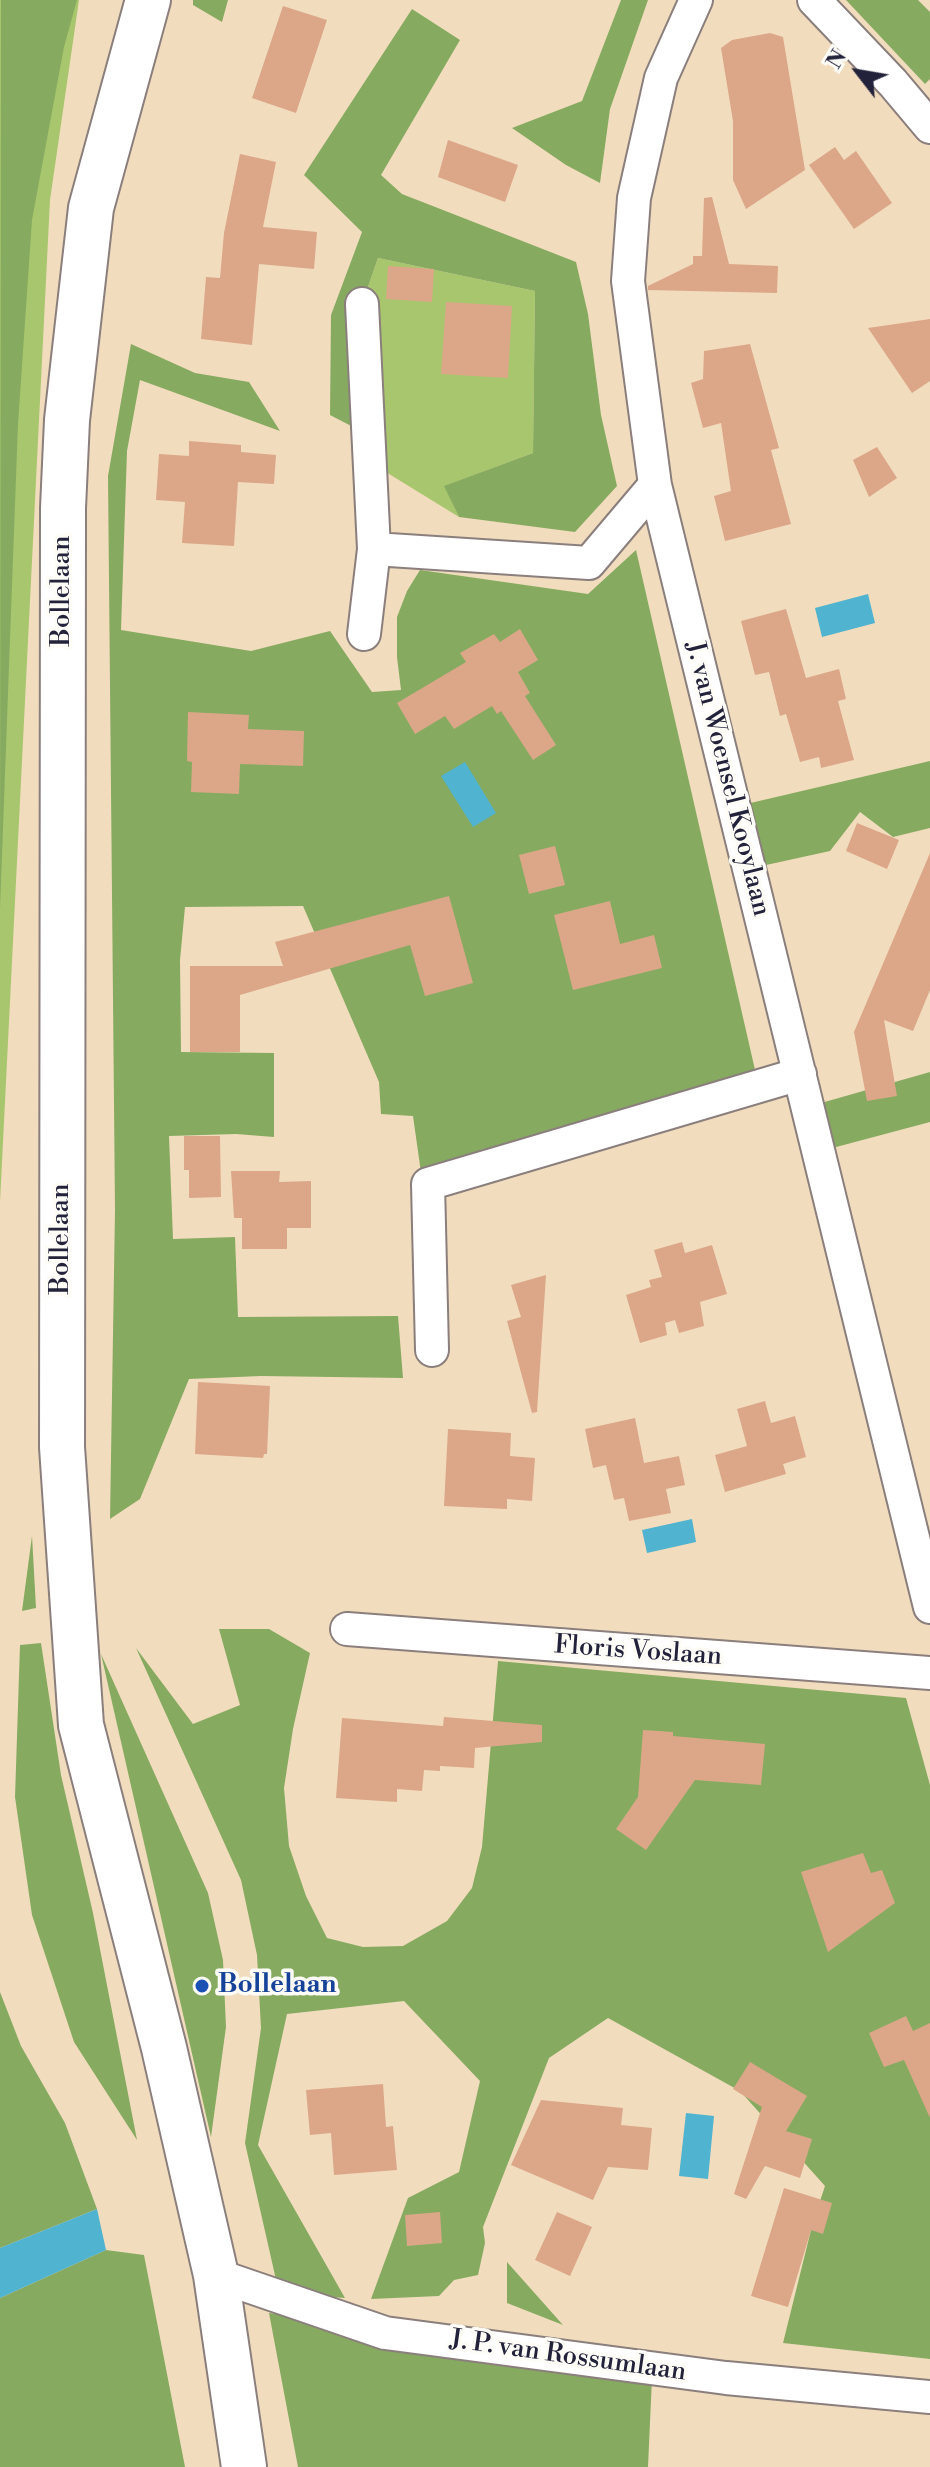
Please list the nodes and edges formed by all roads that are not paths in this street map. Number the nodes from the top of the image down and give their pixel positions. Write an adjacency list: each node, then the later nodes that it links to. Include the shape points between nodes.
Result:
1 (148, 0): 14 (main road, Bollelaan, via 91,208 67,420 62,1447 81,1725)
2 (696, 0): 6 (street, J. van Woensel Kooylaan, via 661,78 634,198 628,281)
3 (814, 0): 4 (street)
4 (930, 127)
5 (362, 304): 7 (street)
6 (655, 485): 7 (street, via 589,563); 9 (street, J. van Woensel Kooylaan)
7 (374, 549): 8 (street)
8 (364, 634)
9 (800, 1074): 10 (street, via 428,1184); 11 (street, J. van Woensel Kooylaan)
10 (432, 1350)
11 (930, 1607)
12 (347, 1629): 13 (street, Floris Voslaan)
13 (930, 1673)
14 (216, 2275): 15 (street, J. P. van Rossumlaan, via 385,2333 726,2378); 16 (main road, Bollelaan)
15 (930, 2397)
16 (244, 2467)

